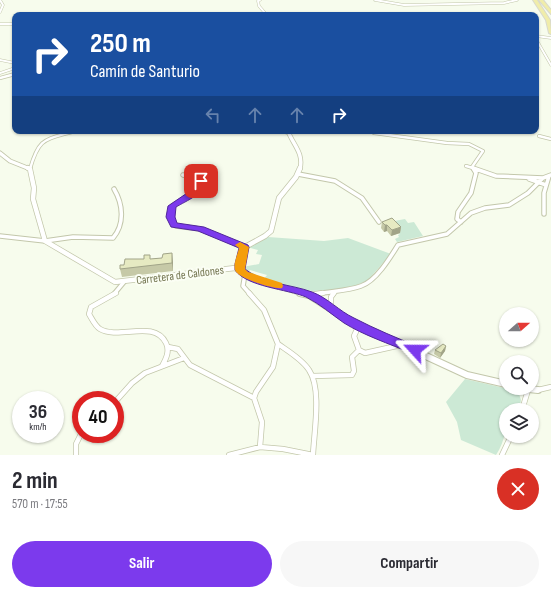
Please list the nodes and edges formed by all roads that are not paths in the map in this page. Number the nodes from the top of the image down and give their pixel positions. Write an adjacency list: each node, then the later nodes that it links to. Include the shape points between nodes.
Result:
1 (0, 0): 7 (street, via 3,5)
2 (260, 0): 8 (street, via 259,6)
3 (375, 0): 4 (street, via 410,5 504,3)
4 (517, 0)
5 (535, 0): 12 (highway, via 548,20)
6 (541, 0): 9 (highway)
7 (0, 12)
8 (264, 12)
9 (551, 13)
10 (0, 24): 11 (street)
11 (12, 24)
12 (551, 33)
13 (539, 38): 14 (street)
14 (551, 38)
15 (539, 42): 18 (street)
16 (0, 60): 17 (street)
17 (12, 62)
18 (551, 65)
19 (12, 69): 20 (street)
20 (0, 73)
21 (12, 75): 22 (street)
22 (0, 78)
23 (66, 134): 31 (street, via 39,145)
24 (290, 134): 33 (street, via 300,154)
25 (380, 134): 32 (street, via 480,147 483,151 472,167)
26 (539, 136): 27 (street)
27 (551, 139)
28 (0, 153): 31 (street, via 10,161)
29 (466, 166): 32 (street)
30 (213, 167): 38 (street)
31 (30, 169): 46 (street, via 34,188 32,199)
32 (475, 170): 36 (street, via 496,176); 44 (street, via 470,193 457,216)
33 (298, 174): 43 (street, via 335,181 362,198); 47 (street, via 279,197 270,231 260,240)
34 (183, 175): 38 (street)
35 (550, 176): 37 (street); 40 (street)
36 (526, 178): 37 (street); 39 (street)
37 (543, 178): 39 (street)
38 (201, 179): 47 (street, via 202,186 199,189 172,206 172,223 218,234)
39 (537, 182): 40 (street); 44 (street, via 528,193 513,203 504,207 479,209)
40 (546, 185): 42 (street)
41 (114, 189): 46 (street, via 122,210 119,230 115,236 109,239 70,237)
42 (544, 214)
43 (379, 222)
44 (461, 222): 51 (street, via 447,234 398,245 389,261 367,282 356,288)
45 (0, 236): 46 (street)
46 (45, 241): 50 (street, Carretera de Caldones, via 102,276 115,282)
47 (245, 247): 48 (street)
48 (240, 270): 49 (street, Carretera de Caldones); 50 (street, Carretera de Caldones, via 228,268 151,276)
49 (245, 274): 52 (street, Carretera de Caldones); 55 (street, via 243,286 264,310)
50 (124, 282): 57 (street, via 117,292 91,307 89,314 95,325 112,332 155,333 165,340)
51 (334, 292): 52 (street, via 316,292); 53 (street, via 331,297)
52 (309, 295): 53 (street, Carretera de Caldones)
53 (332, 308): 54 (street, Carretera de Caldones)
54 (359, 325): 56 (street, Carretera de Caldones); 58 (street, via 354,336)
55 (278, 344): 61 (street); 66 (street, via 273,367)
56 (402, 345): 58 (street, via 365,353); 62 (street, Carretera de Caldones, via 467,374)
57 (168, 347): 59 (street, via 178,349); 60 (street, via 167,358)
58 (359, 350): 61 (street, via 352,357 352,375)
59 (184, 358): 60 (street); 66 (street, via 190,365)
60 (162, 366): 65 (street, via 137,379)
61 (312, 376): 72 (street, via 316,405)
62 (499, 382)
63 (551, 387): 64 (street)
64 (539, 390)
65 (124, 393)
66 (254, 398): 69 (street, via 262,422)
67 (76, 443): 70 (street)
68 (508, 443): 73 (street)
69 (260, 447): 71 (street); 72 (street, via 283,448)
70 (76, 455)
71 (229, 455)
72 (313, 455)
73 (502, 455)

